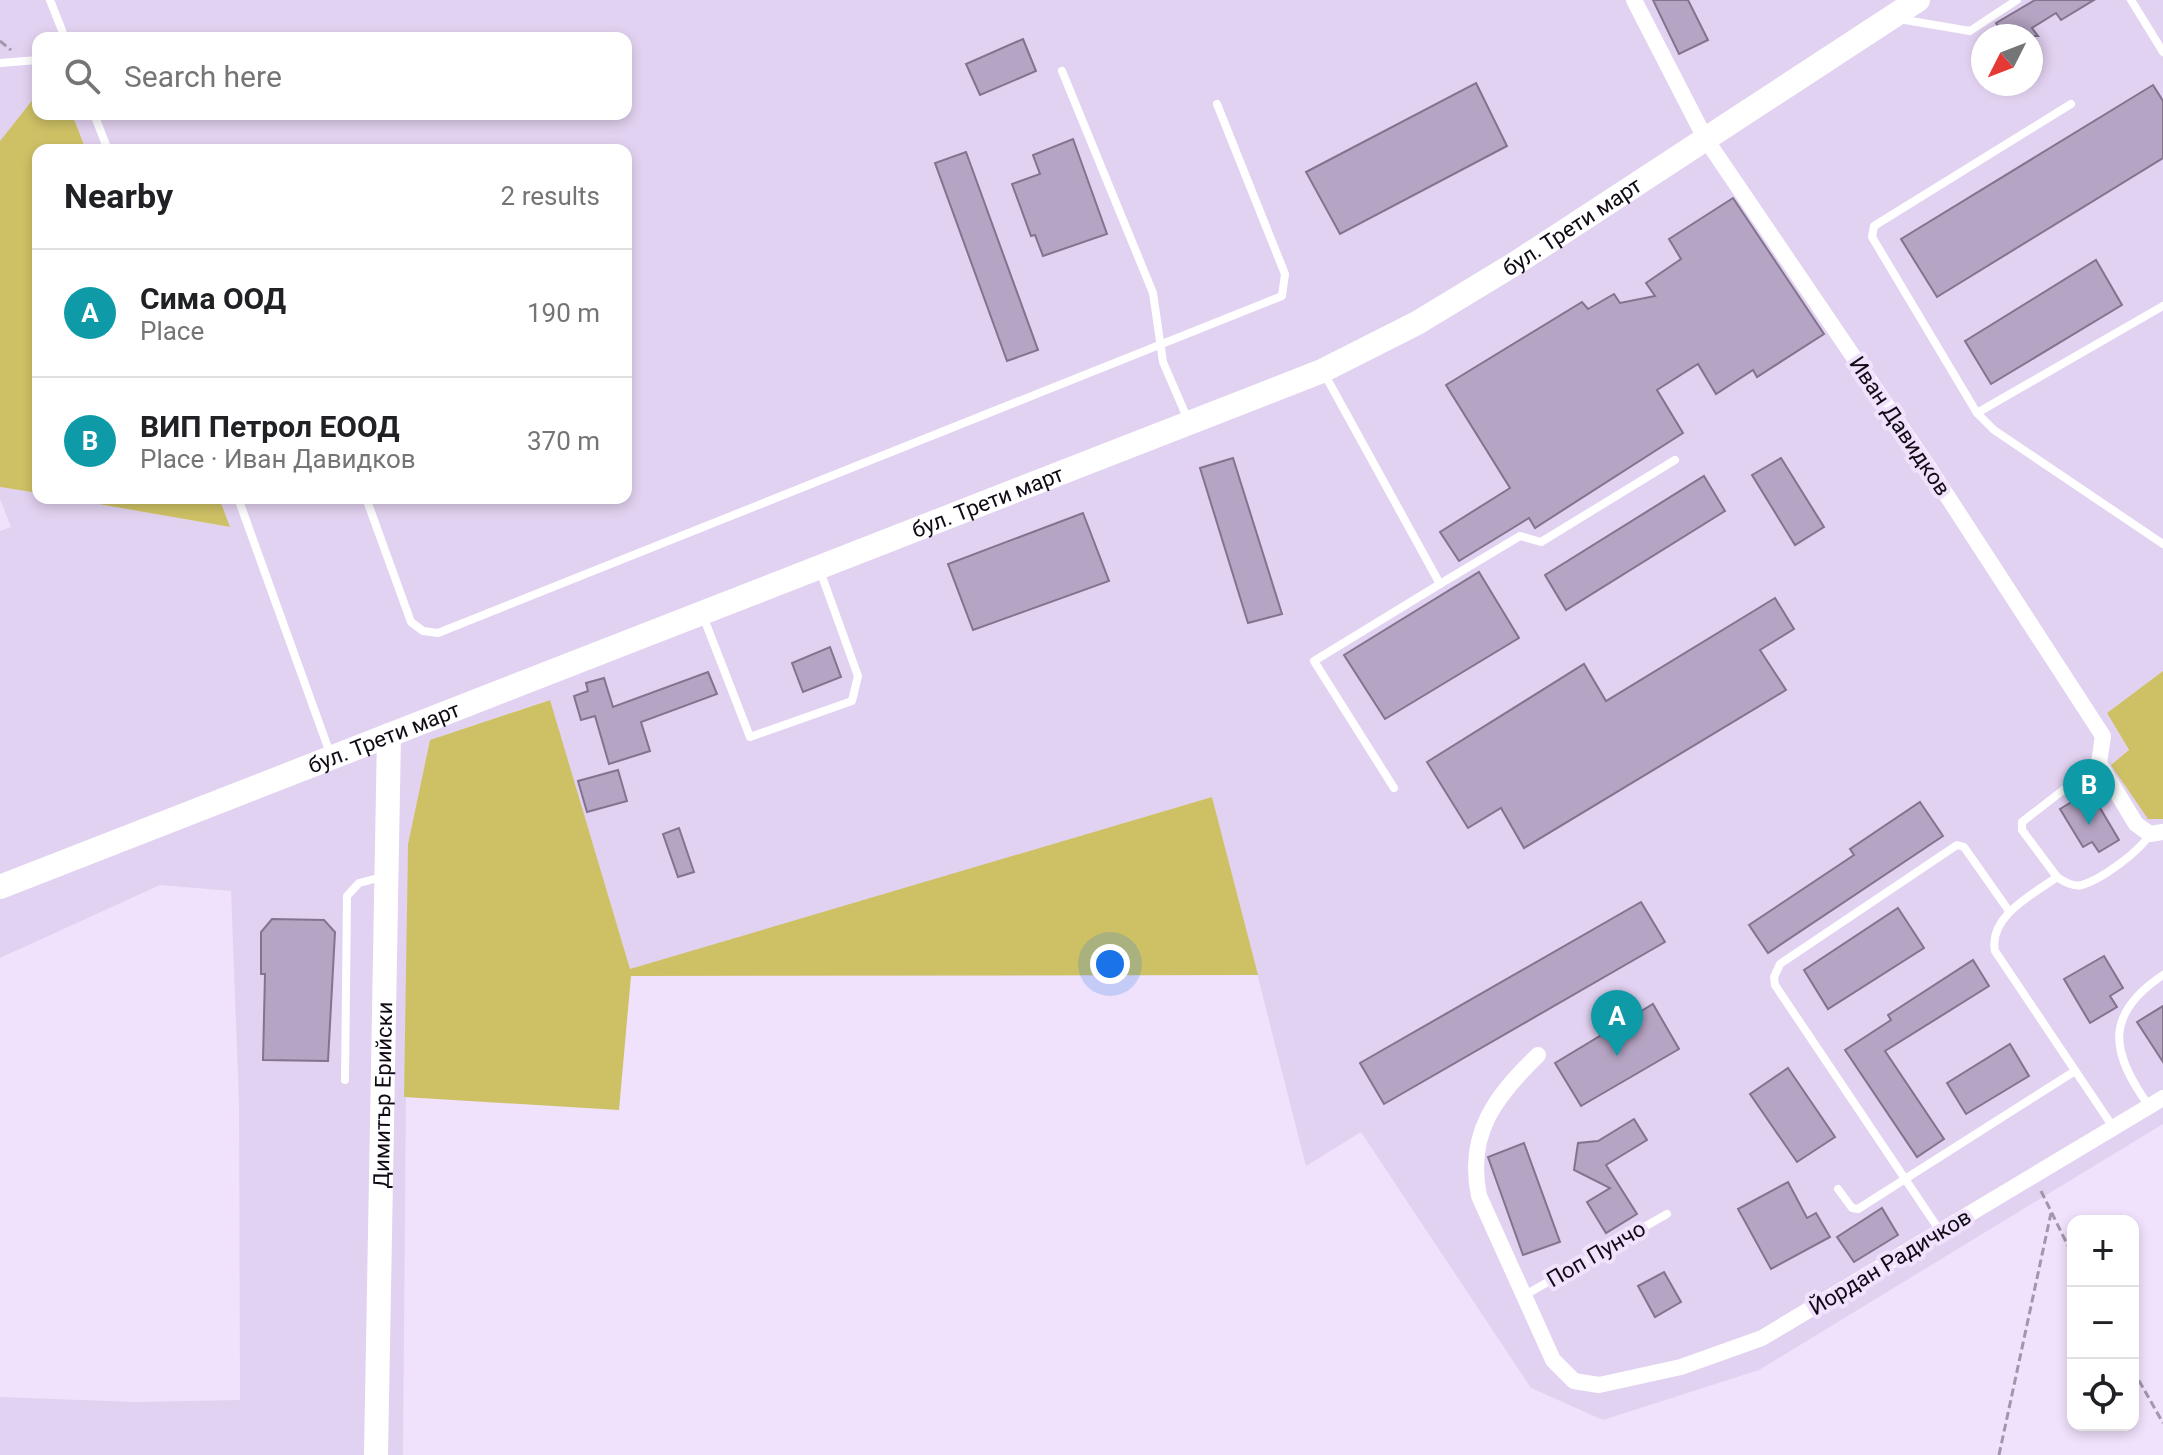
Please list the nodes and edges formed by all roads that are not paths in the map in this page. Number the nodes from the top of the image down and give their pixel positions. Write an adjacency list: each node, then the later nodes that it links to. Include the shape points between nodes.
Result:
1 (50, 0): 7 (lane)
2 (1634, 0): 15 (street, Иван Давидков)
3 (1918, 0): 6 (main road, бул. Трети март)
4 (2017, 0): 6 (lane, via 1970,31)
5 (2131, 0): 8 (lane)
6 (1890, 18): 15 (main road, бул. Трети март)
7 (63, 32)
8 (2163, 52)
9 (32, 60): 10 (lane)
10 (0, 63)
11 (1062, 71): 18 (lane, via 1153,293)
12 (1217, 104): 18 (lane, via 1280,259 1286,287 1282,296)
13 (2071, 104): 20 (lane, via 1872,229)
14 (96, 120): 16 (lane)
15 (1705, 138): 19 (main road, бул. Трети март, via 1516,263 1417,323); 31 (street, Иван Давидков, via 2103,736)
16 (106, 144)
17 (2163, 306): 20 (lane)
18 (1159, 347): 21 (lane); 24 (lane, via 438,633 411,622)
19 (1322, 371): 21 (main road, бул. Трети март); 27 (lane)
20 (1977, 413): 25 (lane, via 1987,425)
21 (1190, 424): 26 (main road, бул. Трети март)
22 (1675, 460): 27 (lane, via 1541,542 1520,536)
23 (240, 504): 30 (lane)
24 (368, 504)
25 (2163, 544)
26 (818, 566): 28 (main road, бул. Трети март); 28 (lane, via 858,676 852,701 750,737)
27 (1440, 584): 32 (lane, via 1314,661)
28 (701, 612): 29 (main road, бул. Трети март)
29 (389, 735): 30 (main road, бул. Трети март); 34 (main road, Димитър Ерийски)
30 (332, 757): 36 (main road, бул. Трети март)
31 (2099, 763): 33 (street, Иван Давидков, via 2136,824); 35 (lane, via 2022,822 2022,830)
32 (1394, 788)
33 (2156, 833): 35 (lane, via 2134,854 2083,885)
34 (386, 877): 41 (lane, via 359,883 347,896); 49 (main road, Димитър Ерийски)
35 (2057, 877): 37 (lane)
36 (0, 887)
37 (2009, 911): 40 (lane, via 1995,937 1995,951); 44 (lane, via 1964,847 1957,845 1776,969 1775,985)
38 (2163, 975): 42 (lane, via 2126,1007 2118,1041 2124,1072)
39 (1538, 1055): 48 (street, via 1493,1104 1476,1160 1479,1196)
40 (2075, 1071): 43 (lane); 44 (lane)
41 (345, 1080)
42 (2156, 1102): 43 (street, Йордан Радичков)
43 (2114, 1128): 47 (street, Йордан Радичков)
44 (1905, 1177): 45 (lane, via 1856,1210); 47 (lane)
45 (1838, 1189)
46 (1667, 1214): 48 (lane, Поп Пунчо)
47 (1941, 1232): 48 (street, Йордан Радичков, via 1762,1338 1681,1367 1599,1385 1563,1374)
48 (1525, 1295)
49 (376, 1455)

